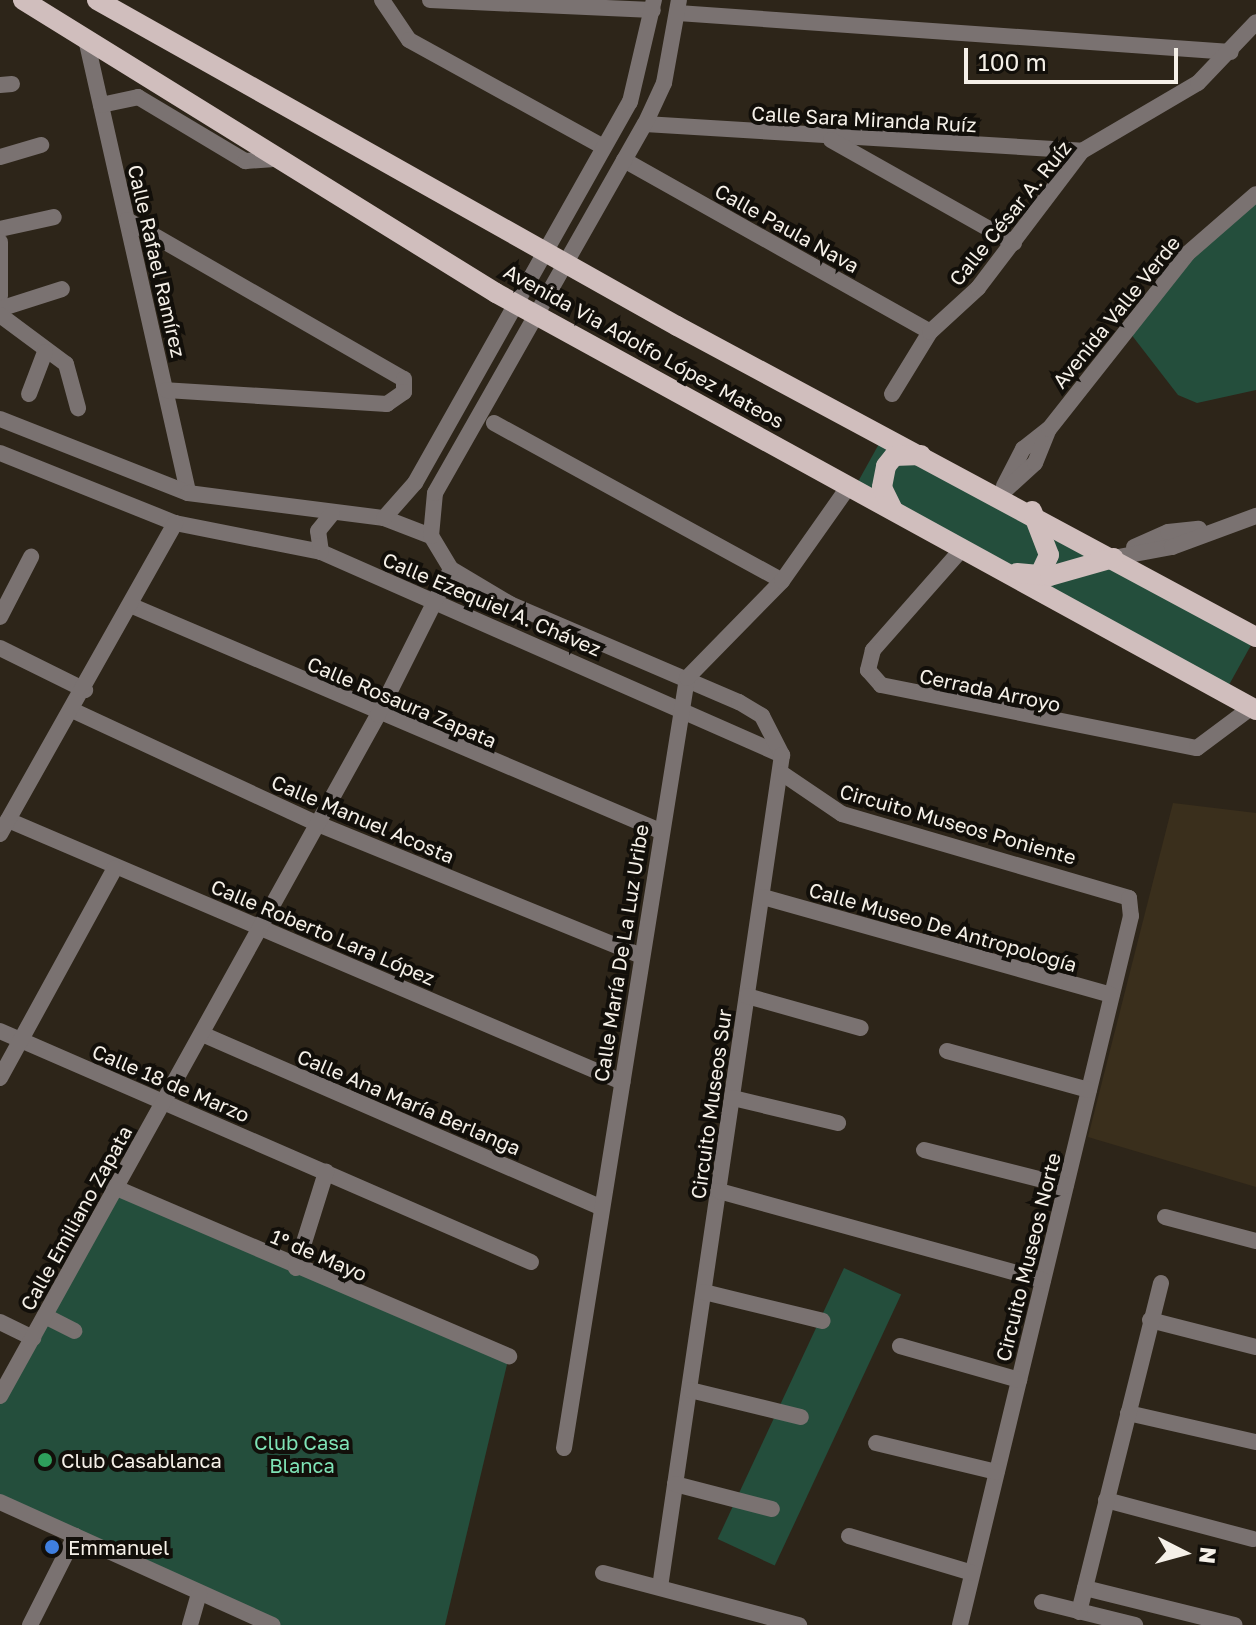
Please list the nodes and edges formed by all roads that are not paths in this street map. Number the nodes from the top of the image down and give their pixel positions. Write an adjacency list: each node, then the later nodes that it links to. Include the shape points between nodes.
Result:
1 (23, 0): 8 (main road, Avenida Via Adolfo López Mateos)
2 (97, 0): 25 (main road, Avenida Via Adolfo López Mateos)
3 (382, 0): 14 (street, via 409,40)
4 (430, 0): 5 (street)
5 (653, 5): 14 (street, via 641,74)
6 (678, 6): 9 (street); 11 (street, via 664,83)
7 (1256, 22): 9 (street, Calle César A. Ruíz)
8 (86, 39): 10 (street, Calle Rafael Ramírez); 17 (main road, Avenida Via Adolfo López Mateos)
9 (1231, 52): 15 (street, Calle César A. Ruíz, via 1198,83)
10 (101, 105): 17 (street, via 138,97 245,161); 21 (street, Calle Rafael Ramírez)
11 (645, 124): 12 (street, Calle Sara Miranda Ruíz); 18 (street)
12 (828, 138): 15 (street, Calle Sara Miranda Ruíz); 24 (street)
13 (41, 145): 16 (street)
14 (604, 147): 25 (street)
15 (1082, 151): 24 (street, Calle César A. Ruíz)
16 (0, 157)
17 (271, 159): 29 (main road, Avenida Via Adolfo López Mateos)
18 (624, 160): 26 (street); 32 (street, Calle Paula Nava)
19 (1256, 194): 44 (street, Avenida Valle Verde, via 1187,254 1049,429 1035,463)
20 (54, 217): 22 (street)
21 (127, 220): 34 (street, Calle Rafael Ramírez); 34 (street, via 396,368 404,392 387,404)
22 (0, 229)
23 (0, 242): 28 (street)
24 (1014, 243): 32 (street, Calle César A. Ruíz)
25 (542, 251): 26 (main road, Avenida Via Adolfo López Mateos); 29 (street)
26 (566, 265): 31 (street); 41 (main road, Avenida Via Adolfo López Mateos)
27 (62, 289): 30 (street)
28 (0, 296)
29 (514, 303): 31 (main road, Avenida Via Adolfo López Mateos); 49 (street, via 415,483)
30 (0, 312): 33 (street)
31 (538, 316): 42 (main road, Avenida Via Adolfo López Mateos); 51 (street, via 435,493)
32 (930, 332): 36 (street, Calle César A. Ruíz)
33 (45, 352): 35 (street); 37 (street, via 66,364)
34 (166, 390): 43 (street, Calle Rafael Ramírez)
35 (29, 394)
36 (892, 394)
37 (78, 408)
38 (0, 419): 43 (street, Calle Ezequiel A. Chávez)
39 (494, 423): 59 (street)
40 (0, 453): 50 (street, Calle Ezequiel A. Chávez)
41 (929, 456): 44 (main road, Avenida Via Adolfo López Mateos); 45 (main road, via 894,456 886,466 882,487)
42 (849, 486): 45 (main road, Avenida Via Adolfo López Mateos); 59 (street)
43 (188, 493): 47 (street, Calle Ezequiel A. Chávez)
44 (1001, 494): 46 (main road, Avenida Via Adolfo López Mateos)
45 (893, 510): 52 (main road, Avenida Via Adolfo López Mateos)
46 (1032, 511): 55 (main road, Avenida Via Adolfo López Mateos); 58 (main road, via 1049,555)
47 (332, 514): 49 (street, Calle Ezequiel A. Chávez); 53 (street, via 318,531)
48 (1256, 516): 55 (street, via 1209,529 1172,547)
49 (384, 518): 51 (street, Calle Ezequiel A. Chávez)
50 (175, 523): 53 (street, Calle Ezequiel A. Chávez); 61 (street)
51 (431, 536): 56 (street)
52 (962, 549): 57 (main road, Avenida Via Adolfo López Mateos); 68 (street, Cerrada Arroyo, via 873,650 868,670 881,685 1028,720 1197,748)
53 (321, 552): 60 (street, Calle Ezequiel A. Chávez)
54 (31, 557): 62 (street)
55 (1113, 558): 58 (main road); 63 (main road, Avenida Via Adolfo López Mateos)
56 (451, 569): 60 (street, Calle Emiliano Zapata); 65 (street, Calle Ezequiel A. Chávez, via 510,604)
57 (1001, 570): 58 (main road); 68 (main road, Avenida Via Adolfo López Mateos)
58 (1039, 576)
59 (782, 581): 65 (street)
60 (436, 600): 67 (street, Calle Ezequiel A. Chávez); 70 (street, Calle Emiliano Zapata)
61 (130, 605): 66 (street); 70 (street, Calle Rosaura Zapata)
62 (0, 617)
63 (1256, 637)
64 (0, 648): 66 (street)
65 (687, 678): 67 (street); 71 (street, Circuito Museos Sur, via 762,716)
66 (85, 690): 69 (street)
67 (679, 706): 71 (street, Calle Ezequiel A. Chávez); 75 (street, Calle María De La Luz Uribe)
68 (1254, 709)
69 (72, 710): 73 (street, Calle Manuel Acosta); 74 (street)
70 (378, 715): 73 (street, Calle Emiliano Zapata); 75 (street, Calle Rosaura Zapata)
71 (782, 755): 72 (street, Circuito Museos Sur)
72 (783, 774): 77 (street, Circuito Museos Sur); 78 (street, Circuito Museos Poniente, via 842,814)
73 (318, 824): 79 (street, Calle Emiliano Zapata); 80 (street, Calle Manuel Acosta)
74 (4, 827): 76 (street, Calle Roberto Lara López)
75 (660, 831): 80 (street, Calle María De La Luz Uribe)
76 (115, 868): 79 (street, Calle Roberto Lara López); 86 (street)
77 (763, 897): 81 (street, Calle Museo De Antropología); 82 (street, Circuito Museos Sur)
78 (1129, 898): 81 (street, Circuito Museos Norte)
79 (262, 926): 85 (street, Calle Emiliano Zapata); 89 (street, Calle Roberto Lara López)
80 (641, 956): 89 (street, Calle María De La Luz Uribe)
81 (1112, 995): 90 (street, Circuito Museos Norte)
82 (747, 996): 83 (street); 91 (street, Circuito Museos Sur)
83 (861, 1028)
84 (0, 1031): 86 (street, Calle 18 de Marzo)
85 (202, 1034): 92 (street, Calle Emiliano Zapata); 99 (street, Calle Ana María Berlanga)
86 (21, 1040): 88 (street); 92 (street, Calle 18 de Marzo)
87 (947, 1051): 90 (street)
88 (0, 1078)
89 (622, 1082): 99 (street, Calle María De La Luz Uribe)
90 (1089, 1090): 96 (street, Circuito Museos Norte)
91 (733, 1098): 93 (street); 98 (street, Circuito Museos Sur)
92 (164, 1101): 95 (street, Calle 18 de Marzo); 97 (street, Calle Emiliano Zapata)
93 (838, 1123)
94 (924, 1150): 96 (street)
95 (326, 1172): 102 (street, Calle 18 de Marzo); 103 (street)
96 (1066, 1186): 104 (street, Circuito Museos Norte)
97 (114, 1187): 103 (street, 1º de Mayo); 107 (street, Calle Emiliano Zapata)
98 (719, 1191): 104 (street); 106 (street, Circuito Museos Sur)
99 (599, 1207): 123 (street, Calle María De La Luz Uribe)
100 (1165, 1217): 101 (street)
101 (1256, 1241)
102 (531, 1262)
103 (296, 1268): 115 (street, 1º de Mayo)
104 (1043, 1280): 116 (street, Circuito Museos Norte)
105 (1161, 1283): 108 (street)
106 (704, 1292): 109 (street); 117 (street, Circuito Museos Sur)
107 (45, 1316): 111 (street); 112 (street, Calle Emiliano Zapata)
108 (1150, 1320): 114 (street); 119 (street)
109 (823, 1321)
110 (0, 1322): 112 (street)
111 (74, 1331)
112 (33, 1338): 118 (street, Calle Emiliano Zapata)
113 (900, 1346): 116 (street)
114 (1256, 1347)
115 (509, 1356)
116 (1019, 1380): 124 (street, Circuito Museos Norte)
117 (690, 1390): 120 (street); 125 (street, Circuito Museos Sur)
118 (0, 1396)
119 (1128, 1413): 121 (street); 126 (street)
120 (801, 1417)
121 (1256, 1442)
122 (876, 1443): 124 (street)
123 (564, 1448)
124 (997, 1472): 133 (street, Circuito Museos Norte)
125 (675, 1484): 128 (street); 134 (street, Circuito Museos Sur)
126 (1106, 1500): 131 (street); 135 (street)
127 (0, 1502): 129 (street)
128 (772, 1509)
129 (75, 1536): 136 (street); 139 (street)
130 (849, 1536): 133 (street)
131 (1253, 1539)
132 (603, 1573): 134 (street)
133 (972, 1573): 143 (street, Circuito Museos Norte)
134 (660, 1587): 142 (street)
135 (1085, 1588): 138 (street); 145 (street)
136 (199, 1593): 140 (street); 141 (street)
137 (1042, 1602): 138 (street)
138 (1079, 1612): 144 (street)
139 (30, 1625)
140 (190, 1625)
141 (272, 1625)
142 (799, 1625)
143 (960, 1625)
144 (1135, 1625)
145 (1234, 1625)

